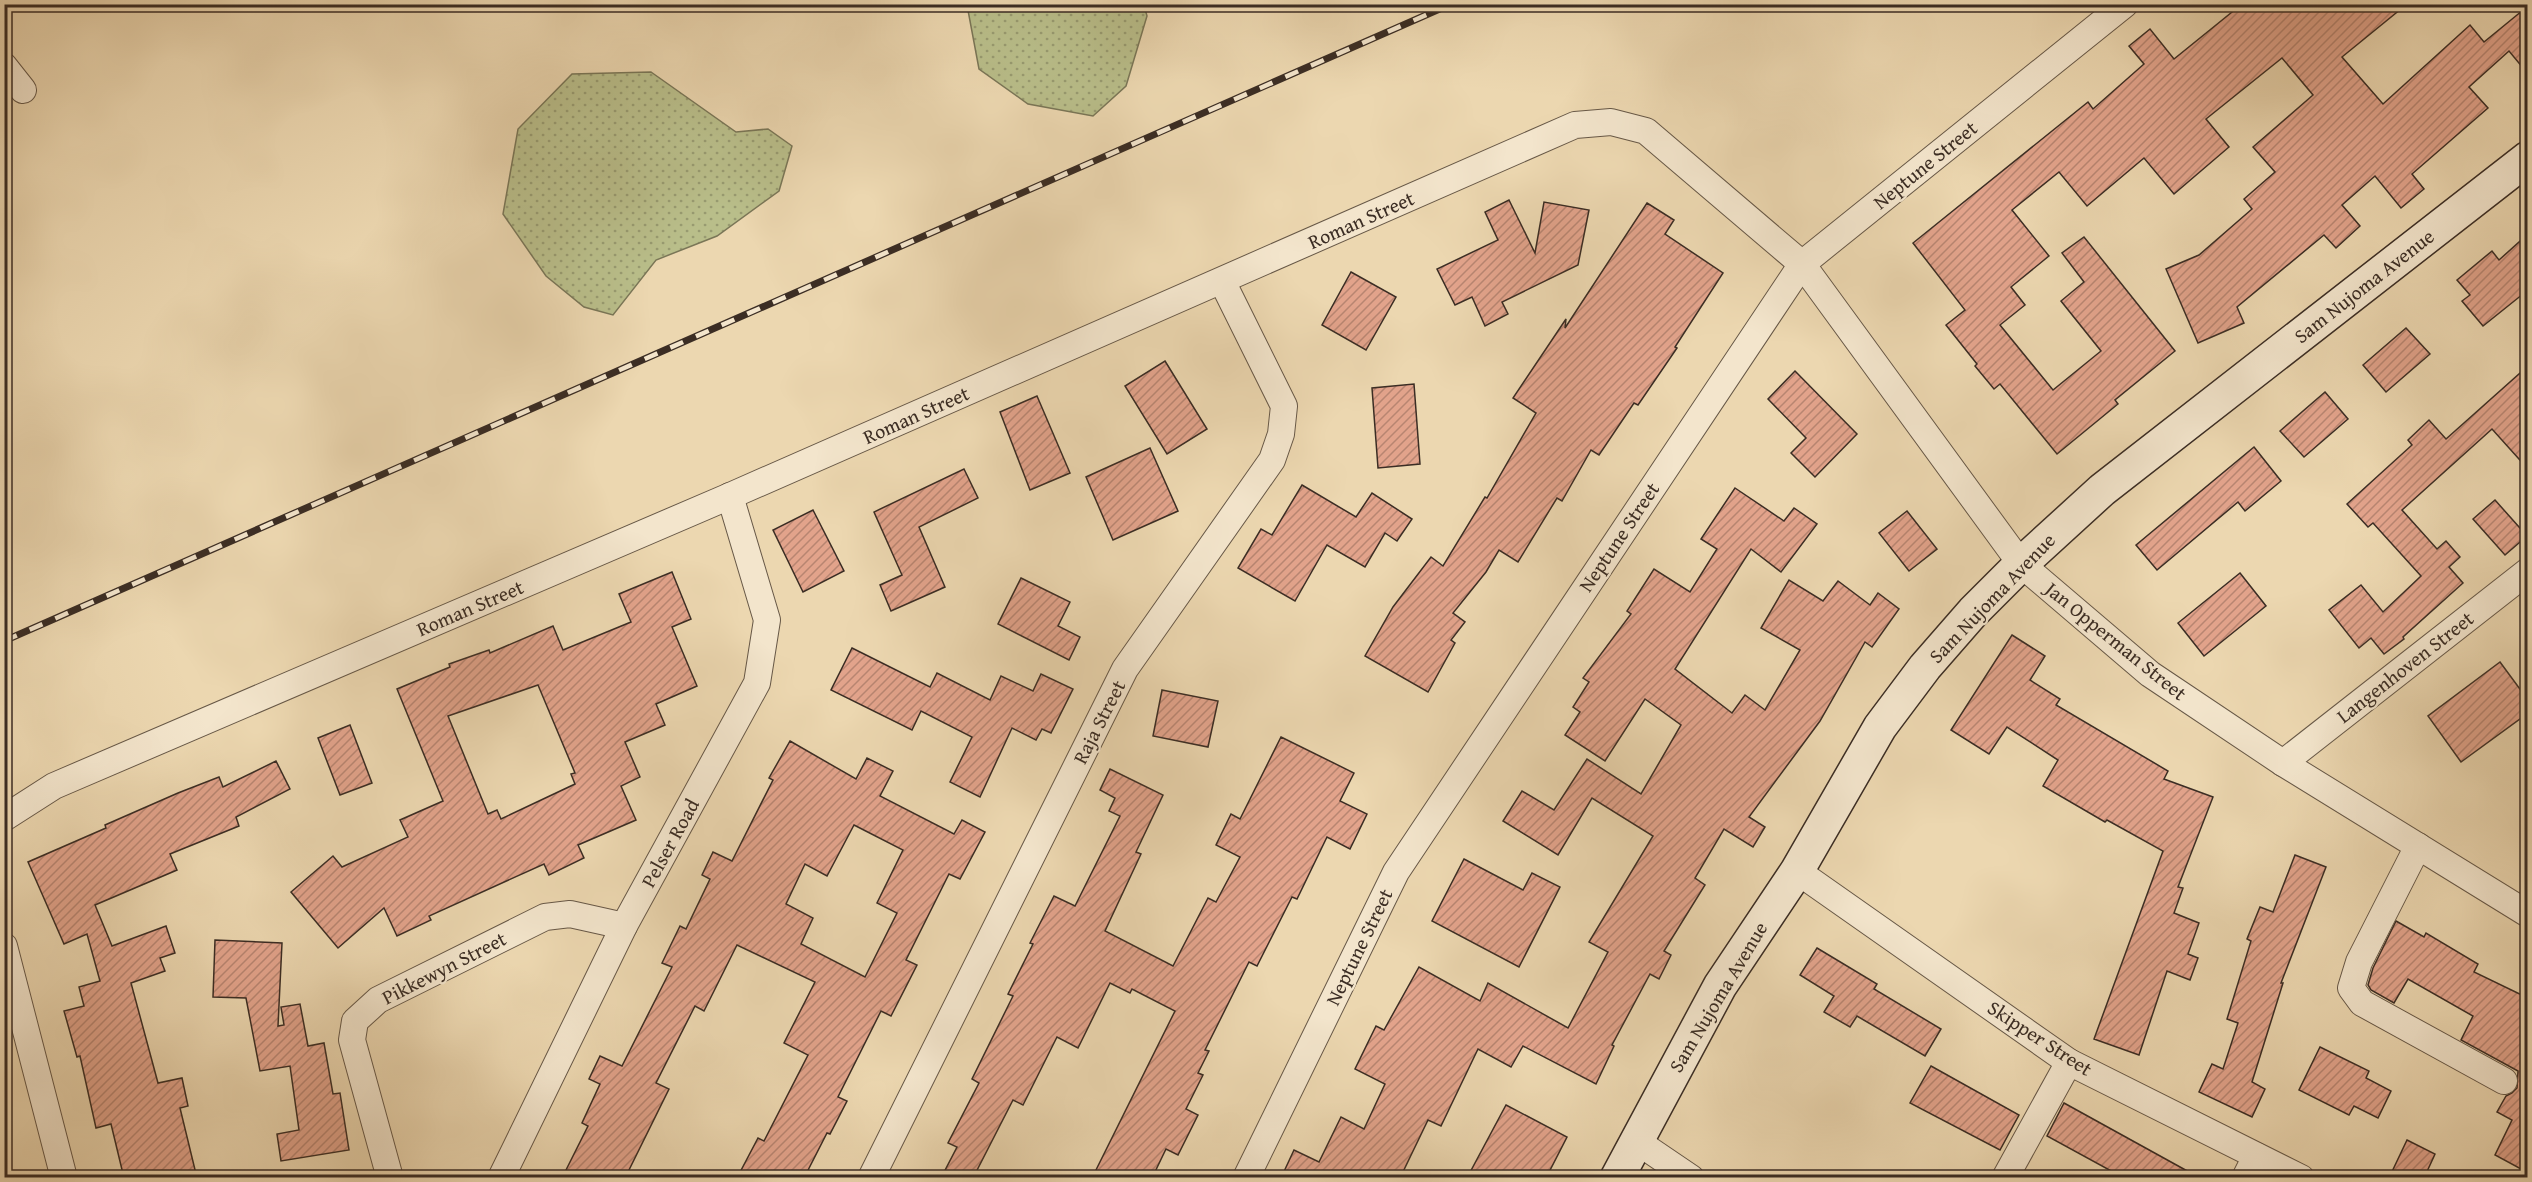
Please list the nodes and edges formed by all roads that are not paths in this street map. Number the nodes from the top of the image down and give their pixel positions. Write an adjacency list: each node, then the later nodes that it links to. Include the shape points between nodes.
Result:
1 (2125, 4): 5 (street, Neptune Street)
2 (4, 66): 3 (street)
3 (22, 90)
4 (2528, 158): 8 (street, Sam Nujoma Avenue, via 2102,490)
5 (1802, 264): 6 (street, Roman Street, via 1646,131 1611,122 1575,125); 8 (street, Jan Opperman Street); 25 (street, Neptune Street, via 1396,872)
6 (1222, 281): 7 (street, Roman Street); 24 (street, Raja Street, via 1284,406 1281,434 1272,460 1125,669)
7 (730, 496): 11 (street, Roman Street, via 54,786); 15 (street, Pelser Road, via 767,620 757,683)
8 (2021, 564): 10 (street, Jan Opperman Street, via 2150,674); 13 (street, Sam Nujoma Avenue, via 1925,666 1880,727)
9 (2528, 571): 10 (street, Langenhoven Street)
10 (2283, 763): 12 (street, Jan Opperman Street)
11 (4, 818)
12 (2418, 846): 14 (street, Jan Opperman Street); 18 (street, via 2359,962 2351,988 2362,1003)
13 (1797, 871): 17 (street, Skipper Street); 19 (street, Sam Nujoma Avenue, via 1720,986)
14 (2528, 914)
15 (624, 926): 22 (street, Pikkewyn Street, via 570,914 545,917 378,1000 355,1021 352,1040); 23 (street, Pelser Road)
16 (4, 946): 21 (street)
17 (2070, 1062): 20 (street, Skipper Street); 28 (street)
18 (2504, 1081)
19 (1635, 1140): 26 (street, Sam Nujoma Avenue); 27 (street)
20 (2251, 1167): 29 (street, Skipper Street)
21 (64, 1178)
22 (390, 1178)
23 (501, 1178)
24 (871, 1178)
25 (1246, 1178)
26 (1617, 1178)
27 (1691, 1178)
28 (2005, 1178)
29 (2301, 1178)

